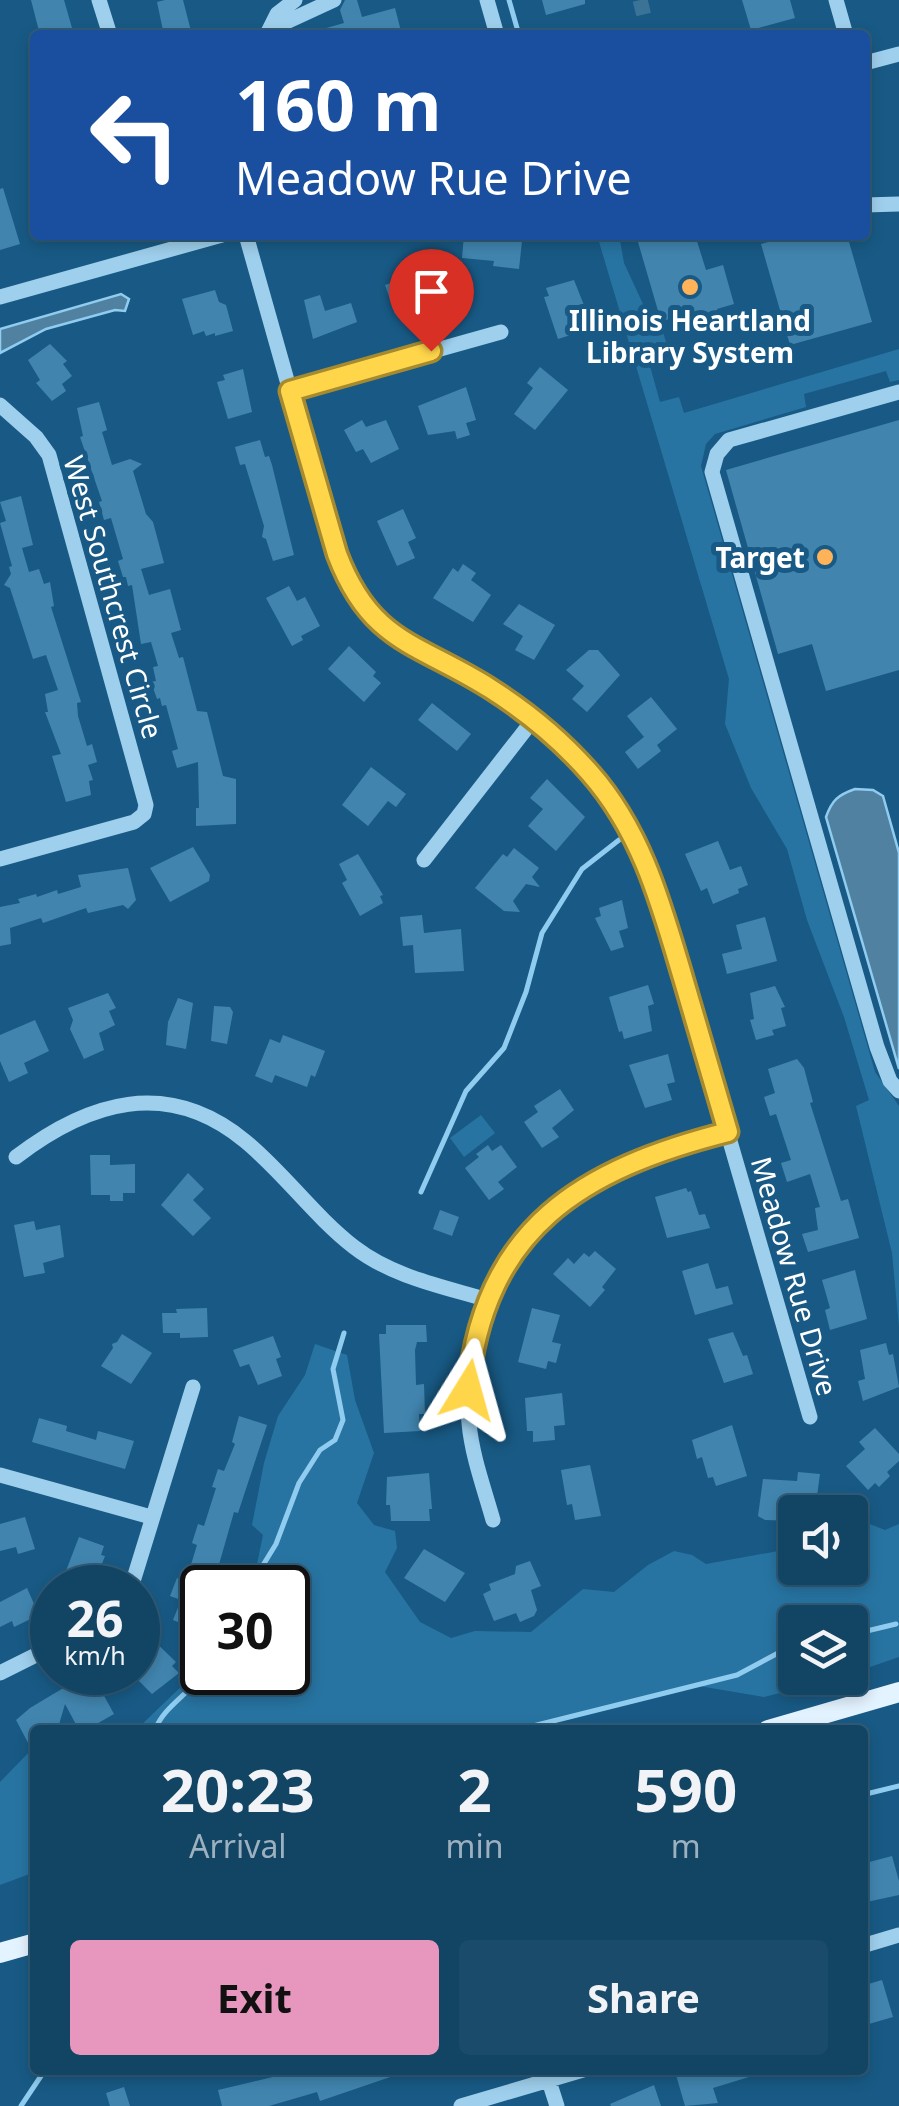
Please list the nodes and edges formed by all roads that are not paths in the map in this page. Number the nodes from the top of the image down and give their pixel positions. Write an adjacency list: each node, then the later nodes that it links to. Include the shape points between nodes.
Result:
1 (100, 0): 6 (street)
2 (295, 0): 7 (street)
3 (334, 0): 8 (street)
4 (487, 0): 9 (street)
5 (836, 0): 10 (street)
6 (109, 30)
7 (268, 30)
8 (271, 30)
9 (496, 30)
10 (845, 30)
11 (899, 54): 12 (street)
12 (870, 62)
13 (899, 204): 14 (street)
14 (870, 205)
15 (204, 240): 17 (street)
16 (247, 240): 19 (street, Meadow Rue Drive)
17 (0, 297)
18 (502, 332): 19 (street)
19 (290, 391): 22 (street, Meadow Rue Drive, via 337,554 362,604 388,632)
20 (899, 392): 25 (street, via 730,440 712,472 877,1047)
21 (0, 406): 23 (street, West Southcrest Circle, via 36,437 52,464 146,800 140,818)
22 (533, 720): 24 (street); 26 (street, Meadow Rue Drive, via 606,792 642,851)
23 (0, 859)
24 (424, 860)
25 (899, 1091)
26 (728, 1132): 28 (street, via 632,1161 570,1195 527,1236); 30 (street, Meadow Rue Drive)
27 (16, 1157): 28 (street, via 51,1130 98,1109 176,1107 245,1141 376,1262)
28 (488, 1300): 33 (street, via 468,1390 474,1455)
29 (192, 1387): 32 (street)
30 (810, 1417)
31 (0, 1475): 32 (street)
32 (151, 1517): 34 (street)
33 (493, 1520)
34 (138, 1565)
35 (30, 1658): 36 (street)
36 (0, 1673)
37 (899, 1692): 38 (main road)
38 (785, 1725)
39 (899, 1936): 41 (street)
40 (30, 1944): 42 (main road)
41 (868, 1944)
42 (0, 1953)
43 (569, 2075): 44 (street)
44 (550, 2081): 45 (street); 46 (street)
45 (461, 2106)
46 (557, 2106)

